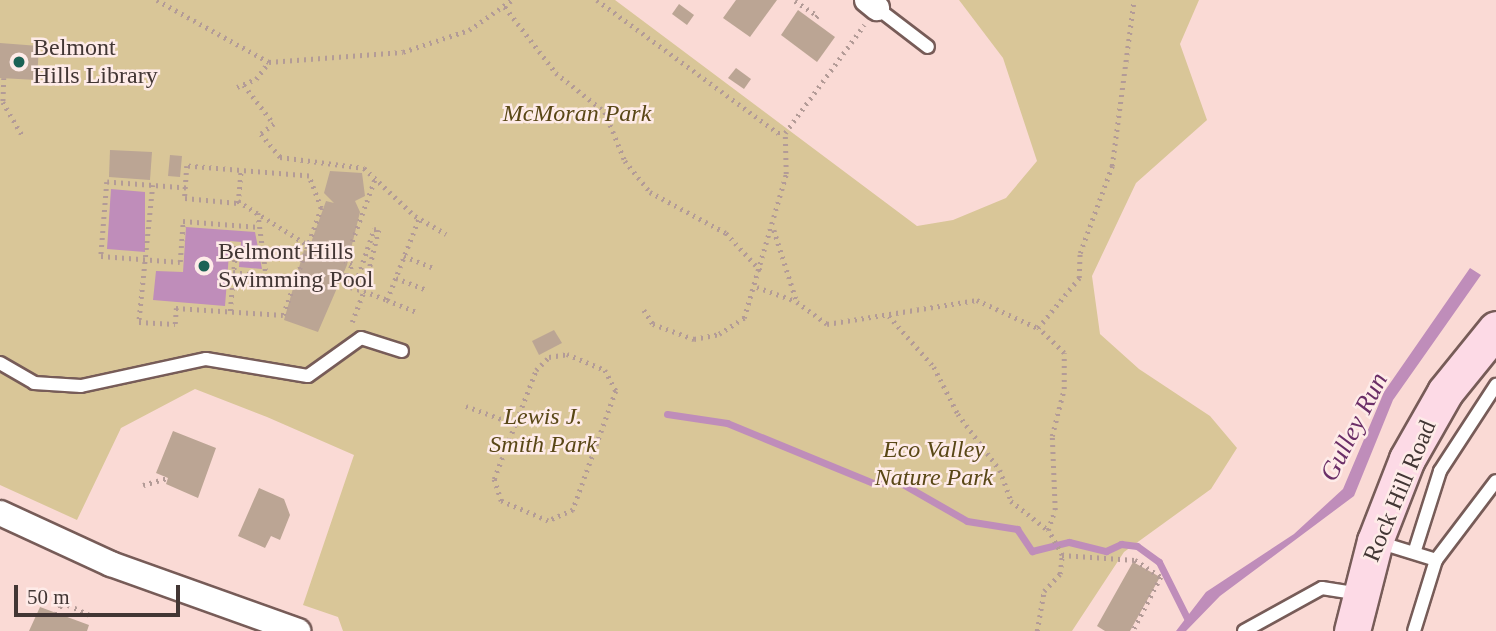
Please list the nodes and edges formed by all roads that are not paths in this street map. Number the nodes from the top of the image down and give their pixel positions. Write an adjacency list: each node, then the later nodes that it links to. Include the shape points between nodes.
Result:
1 (872, 4): 2 (lane)
2 (928, 47)
3 (1496, 329): 9 (main road, Rock Hill Road, via 1427,421)
4 (402, 351): 5 (lane, via 361,338 308,376 206,359 55,386 34,383)
5 (0, 363)
6 (1496, 385): 10 (lane, via 1440,471)
7 (1496, 481): 11 (lane)
8 (0, 513): 13 (street, via 111,564)
9 (1374, 541): 10 (lane); 12 (main road, Rock Hill Road)
10 (1415, 550): 11 (lane)
11 (1436, 560): 16 (lane)
12 (1360, 594): 14 (lane, via 1322,587); 15 (main road, Rock Hill Road)
13 (298, 631)
14 (1244, 631)
15 (1352, 631)
16 (1414, 631)

